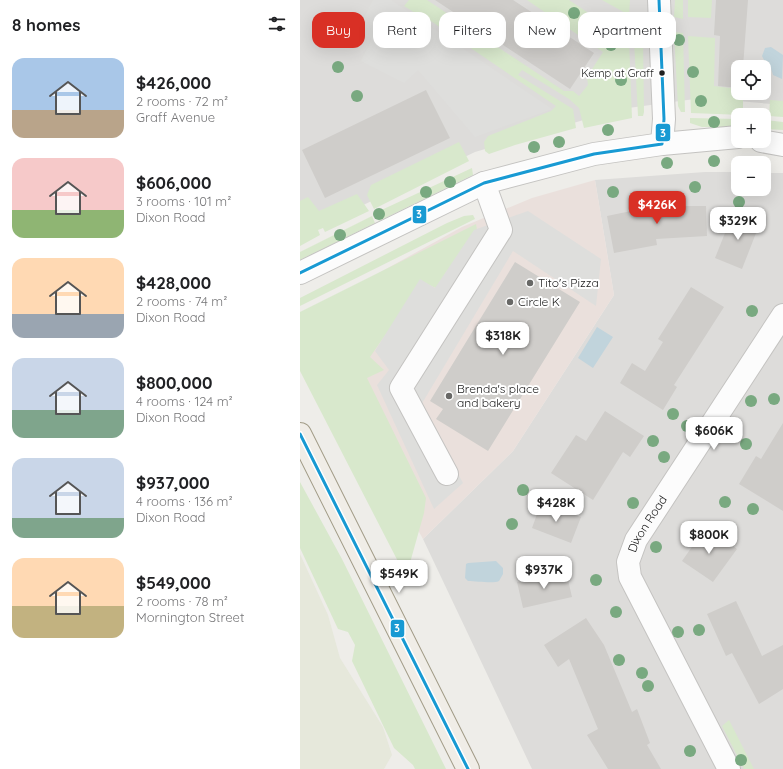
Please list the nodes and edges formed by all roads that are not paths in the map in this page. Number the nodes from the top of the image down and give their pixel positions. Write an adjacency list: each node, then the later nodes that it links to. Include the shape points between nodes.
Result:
1 (659, 0): 4 (street, via 664,119)
2 (731, 138): 4 (street)
3 (771, 143): 5 (street)
4 (662, 144): 6 (street, via 594,154)
5 (783, 145)
6 (484, 183): 7 (street); 10 (street, via 501,230 401,388)
7 (300, 273)
8 (783, 315): 12 (street, Dixon Road, via 633,545 628,562 630,577)
9 (300, 434): 11 (main road)
10 (447, 474)
11 (468, 769)
12 (729, 769)

